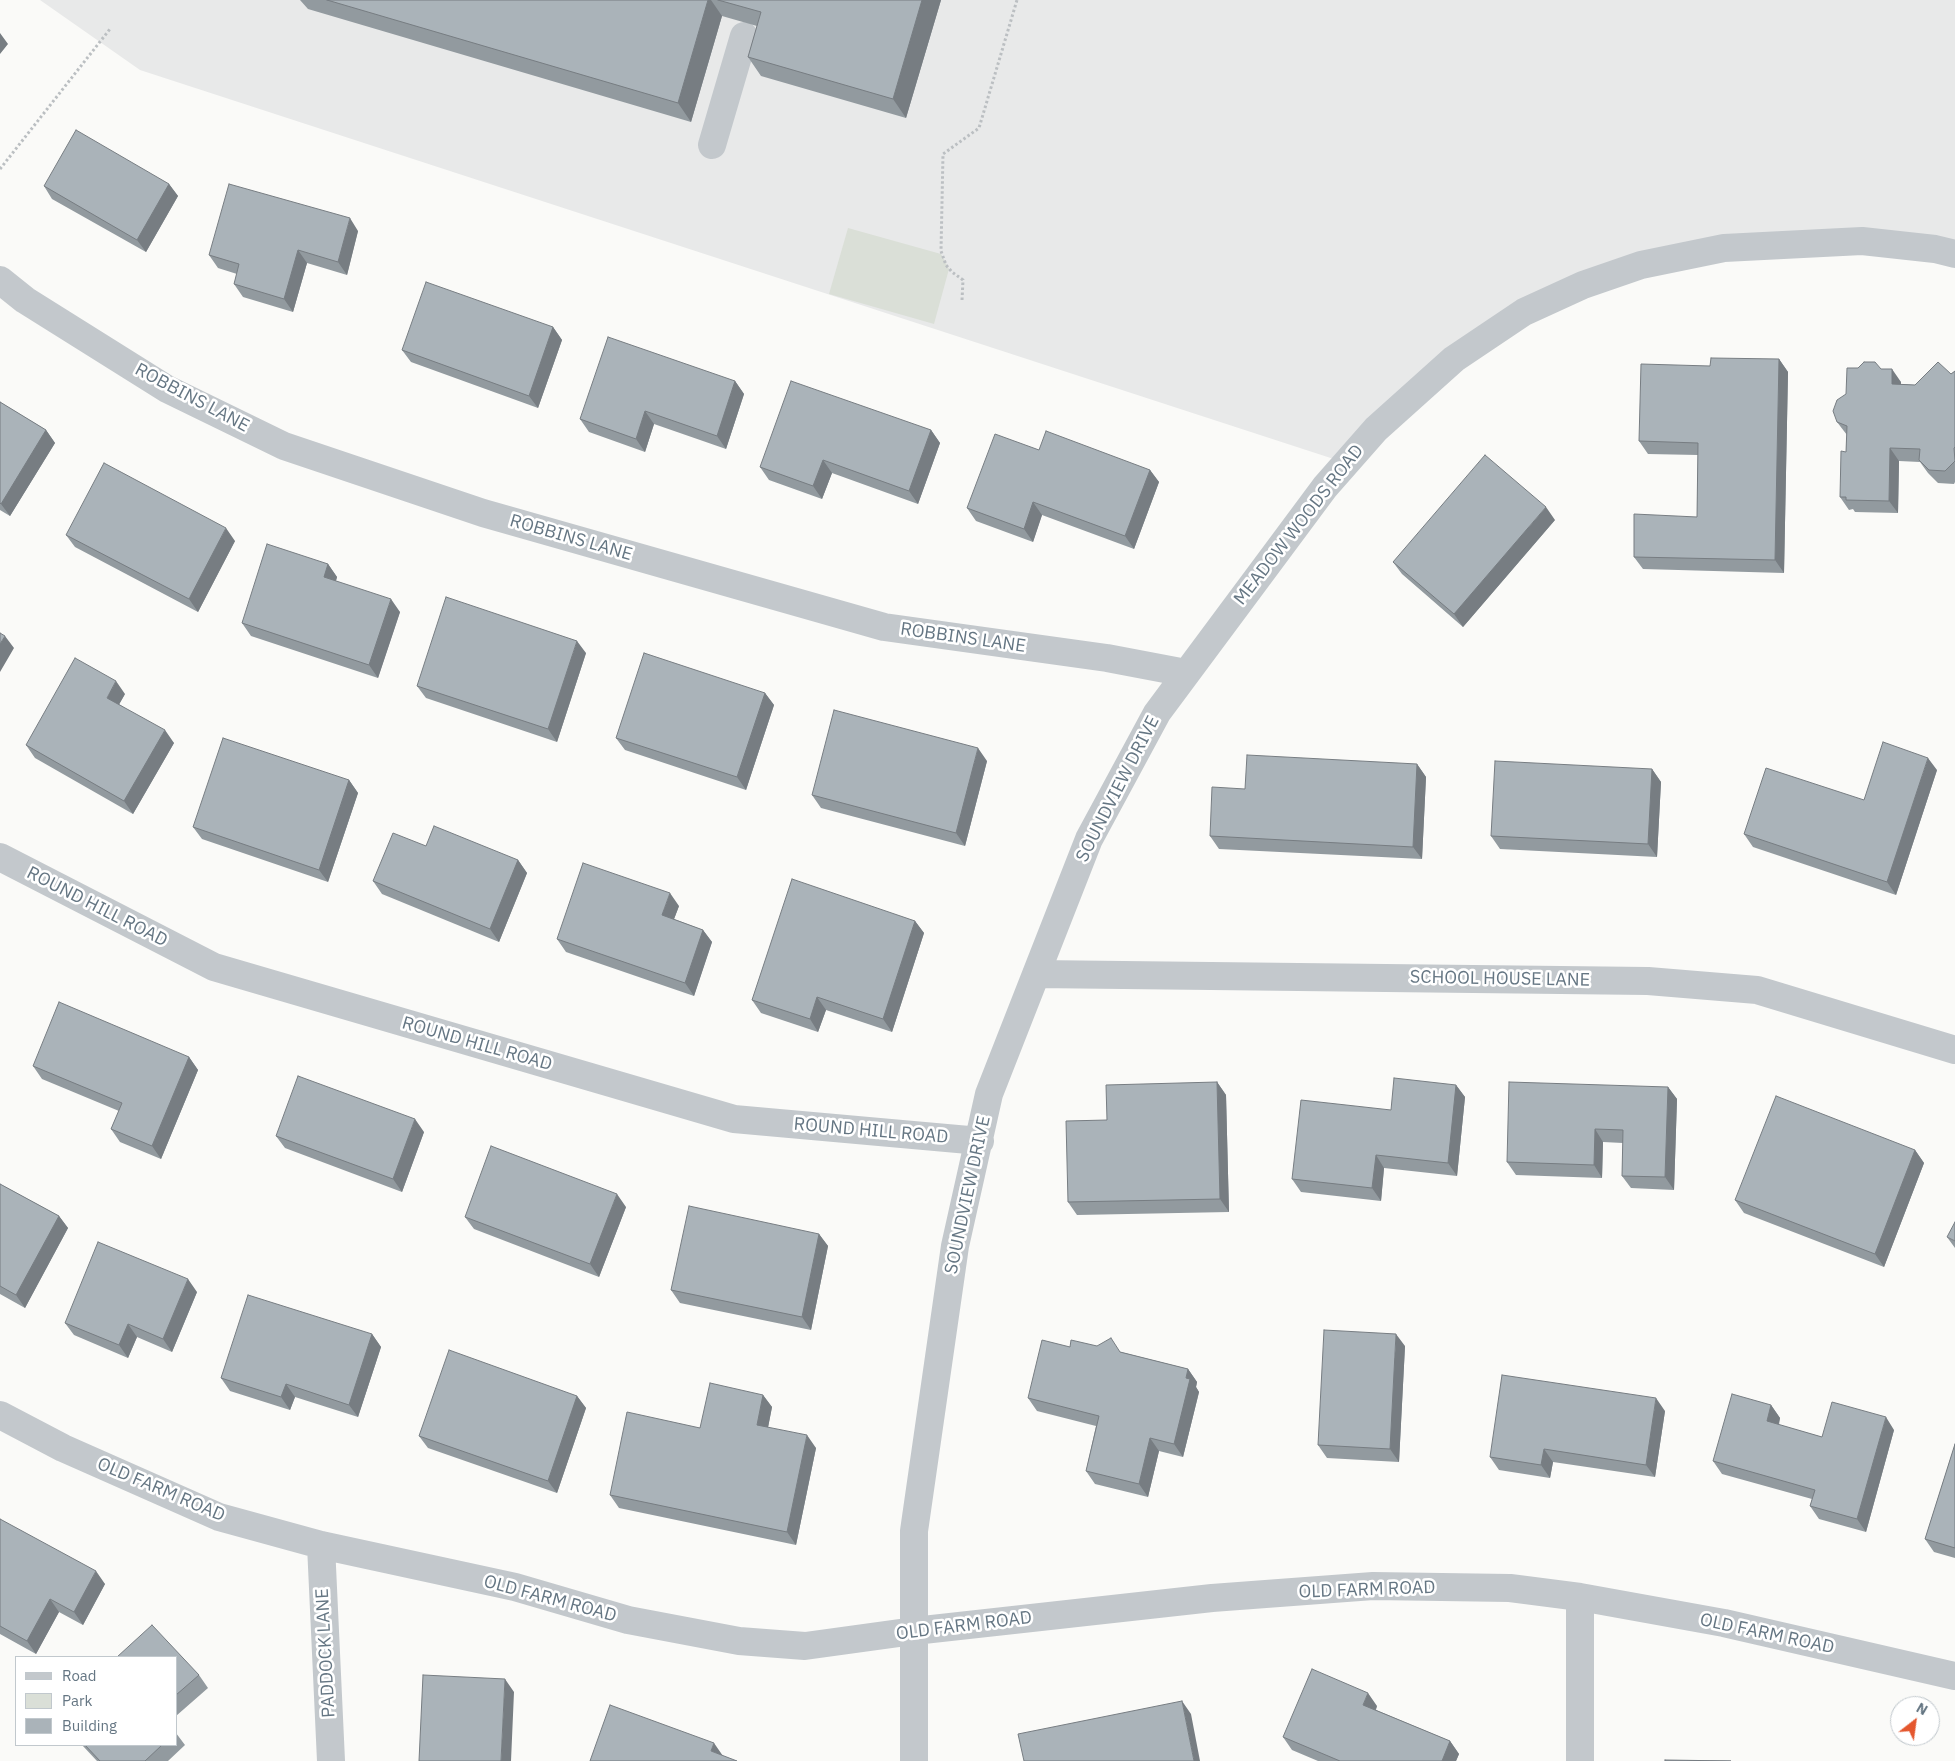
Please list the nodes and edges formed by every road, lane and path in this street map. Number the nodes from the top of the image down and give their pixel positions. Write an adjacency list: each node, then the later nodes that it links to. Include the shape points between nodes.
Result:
1 (1017, 0): 8 (path, via 979,128 943,154 941,250 946,265 963,280)
2 (110, 29): 5 (path)
3 (744, 36): 4 (street)
4 (712, 145)
5 (0, 169)
6 (1955, 254): 9 (street, MEADOW WOODS ROAD, via 1862,241 1724,248 1641,265 1583,285 1524,312 1454,359 1376,429 1324,487)
7 (0, 280): 9 (street, ROBBINS LANE, via 25,300 167,389 284,446 483,513 884,627 1107,658)
8 (962, 300)
9 (1186, 673): 11 (street, SOUNDVIEW DRIVE, via 1157,713 1089,839)
10 (0, 857): 13 (street, ROUND HILL ROAD, via 214,967 734,1119)
11 (1036, 974): 12 (street, SCHOOL HOUSE LANE, via 1648,981 1757,990); 13 (street, SOUNDVIEW DRIVE, via 989,1094)
12 (1955, 1050)
13 (980, 1141): 17 (street, SOUNDVIEW DRIVE, via 955,1246 914,1531)
14 (0, 1415): 15 (street, OLD FARM ROAD, via 63,1448 219,1517)
15 (321, 1545): 17 (street, OLD FARM ROAD, via 515,1587 628,1620 739,1641 805,1646); 19 (street, PADDOCK LANE)
16 (1580, 1596): 17 (street, OLD FARM ROAD, via 1510,1588 1373,1586 1212,1598); 18 (street, OLD FARM ROAD, via 1724,1623); 21 (street)
17 (914, 1631): 20 (street, SOUNDVIEW DRIVE)
18 (1955, 1676)
19 (331, 1761)
20 (914, 1761)
21 (1580, 1761)

